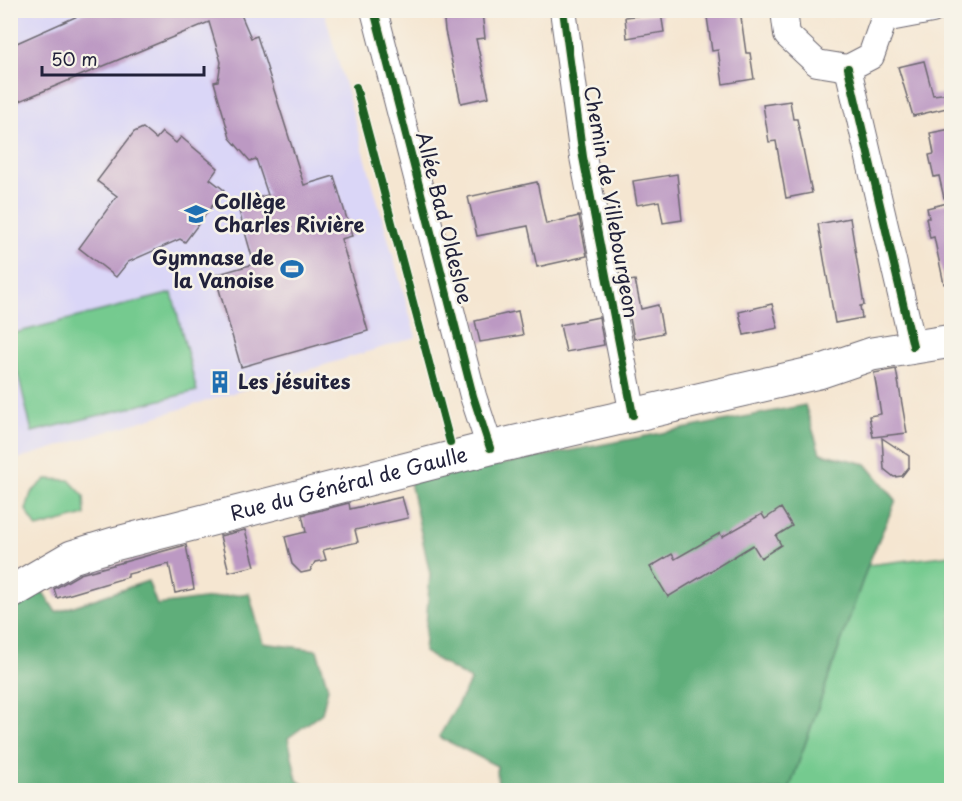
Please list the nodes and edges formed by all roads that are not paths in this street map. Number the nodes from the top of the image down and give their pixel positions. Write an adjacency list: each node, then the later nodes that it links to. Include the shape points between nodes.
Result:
1 (374, 10): 9 (street, Allée Bad Oldesloe)
2 (563, 10): 8 (street, Chemin de Villebourgeon, via 583,157)
3 (784, 10): 5 (street, via 788,35 816,63)
4 (932, 10): 5 (street, via 884,19 871,56)
5 (848, 68): 7 (street)
6 (951, 341): 7 (main road, Rue du Général de Gaulle)
7 (914, 346): 8 (main road, Rue du Général de Gaulle, via 872,354 816,355)
8 (631, 407): 9 (main road, Rue du Général de Gaulle)
9 (488, 441): 10 (main road, Rue du Général de Gaulle, via 107,525 67,537); 11 (main road, Rue du Général de Gaulle, via 72,556)
10 (10, 573)
11 (10, 594)

